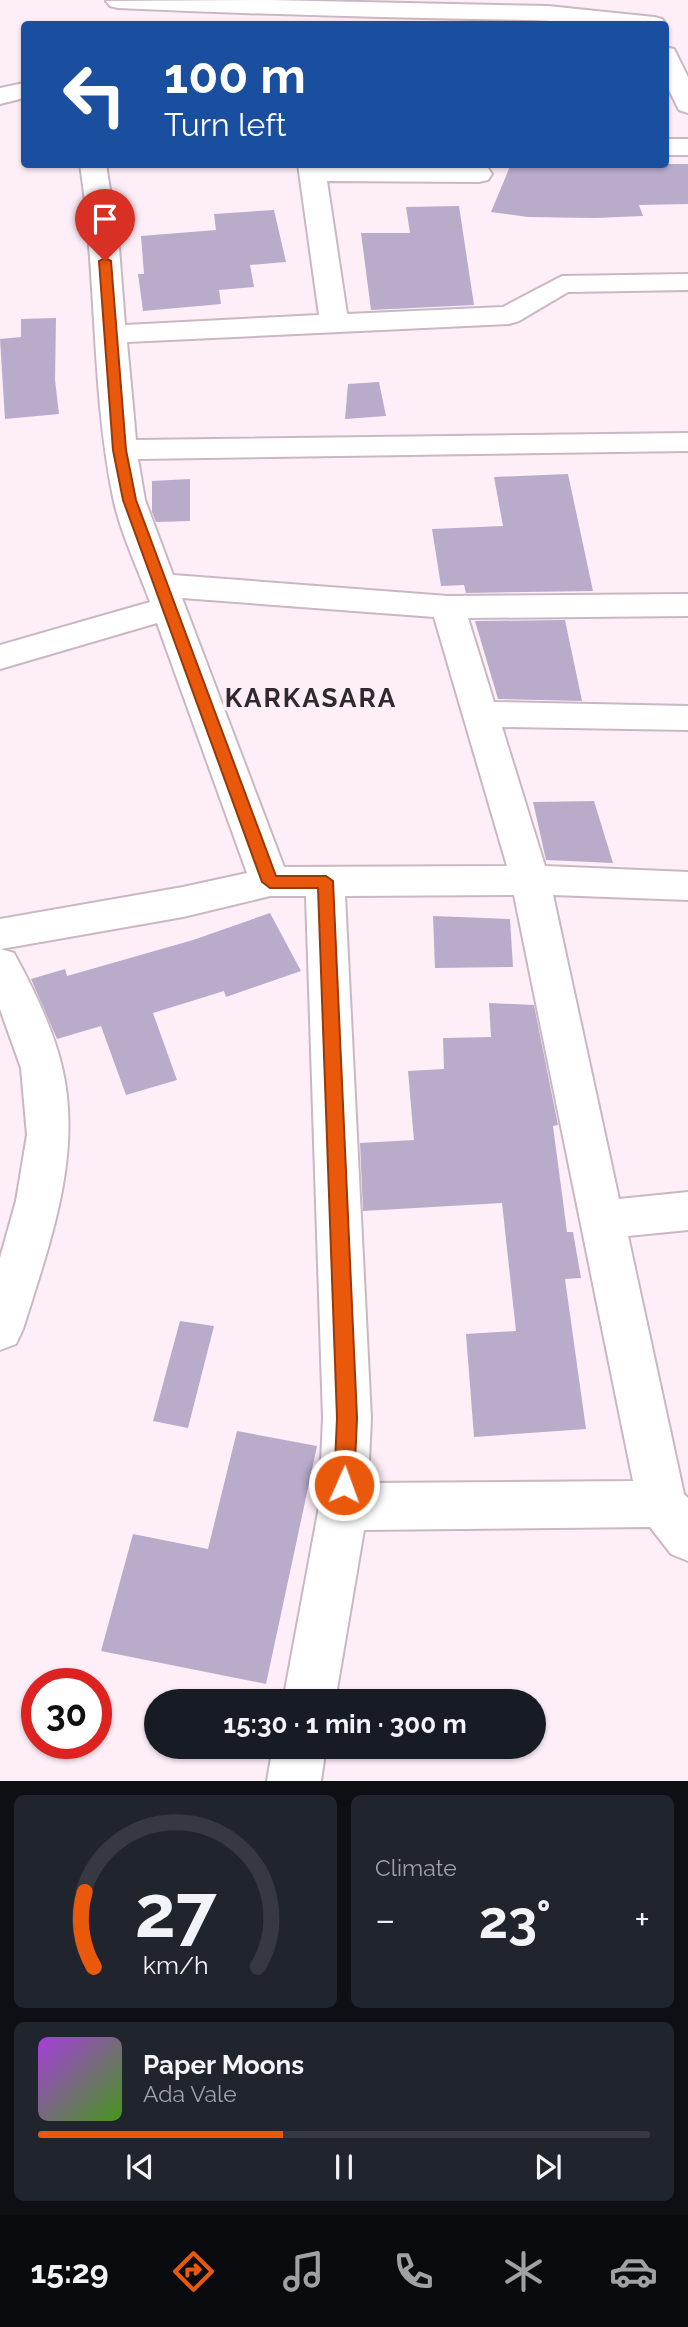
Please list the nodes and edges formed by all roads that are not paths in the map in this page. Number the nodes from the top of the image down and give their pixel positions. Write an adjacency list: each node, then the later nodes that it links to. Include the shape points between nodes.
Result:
1 (118, 9): 2 (street)
2 (277, 16): 3 (street, via 510,12)
3 (623, 21)
4 (669, 63): 7 (street)
5 (21, 92): 6 (street)
6 (0, 96)
7 (688, 105)
8 (669, 147): 9 (street)
9 (688, 147)
10 (93, 168): 15 (street)
11 (313, 169): 12 (street); 14 (street)
12 (479, 174)
13 (688, 282): 14 (street, via 562,285 509,315)
14 (334, 322): 15 (street)
15 (112, 334): 17 (street)
16 (688, 442): 17 (street)
17 (120, 450): 18 (street, via 129,500)
18 (164, 596): 20 (street); 21 (street); 26 (street)
19 (688, 605): 20 (street)
20 (449, 607): 22 (street)
21 (0, 657)
22 (481, 714): 23 (street); 24 (street)
23 (688, 718)
24 (530, 880): 25 (street); 27 (street); 31 (street)
25 (326, 881): 26 (street); 33 (street, via 347,1418)
26 (270, 882): 28 (street)
27 (688, 886)
28 (0, 934)
29 (0, 964): 32 (street, via 42,1068 50,1133 39,1199)
30 (688, 1211): 31 (street)
31 (602, 1220): 34 (street)
32 (0, 1329)
33 (344, 1507): 34 (street); 35 (street)
34 (675, 1520)
35 (311, 1689)
36 (298, 1759): 37 (street)
37 (294, 1781)

